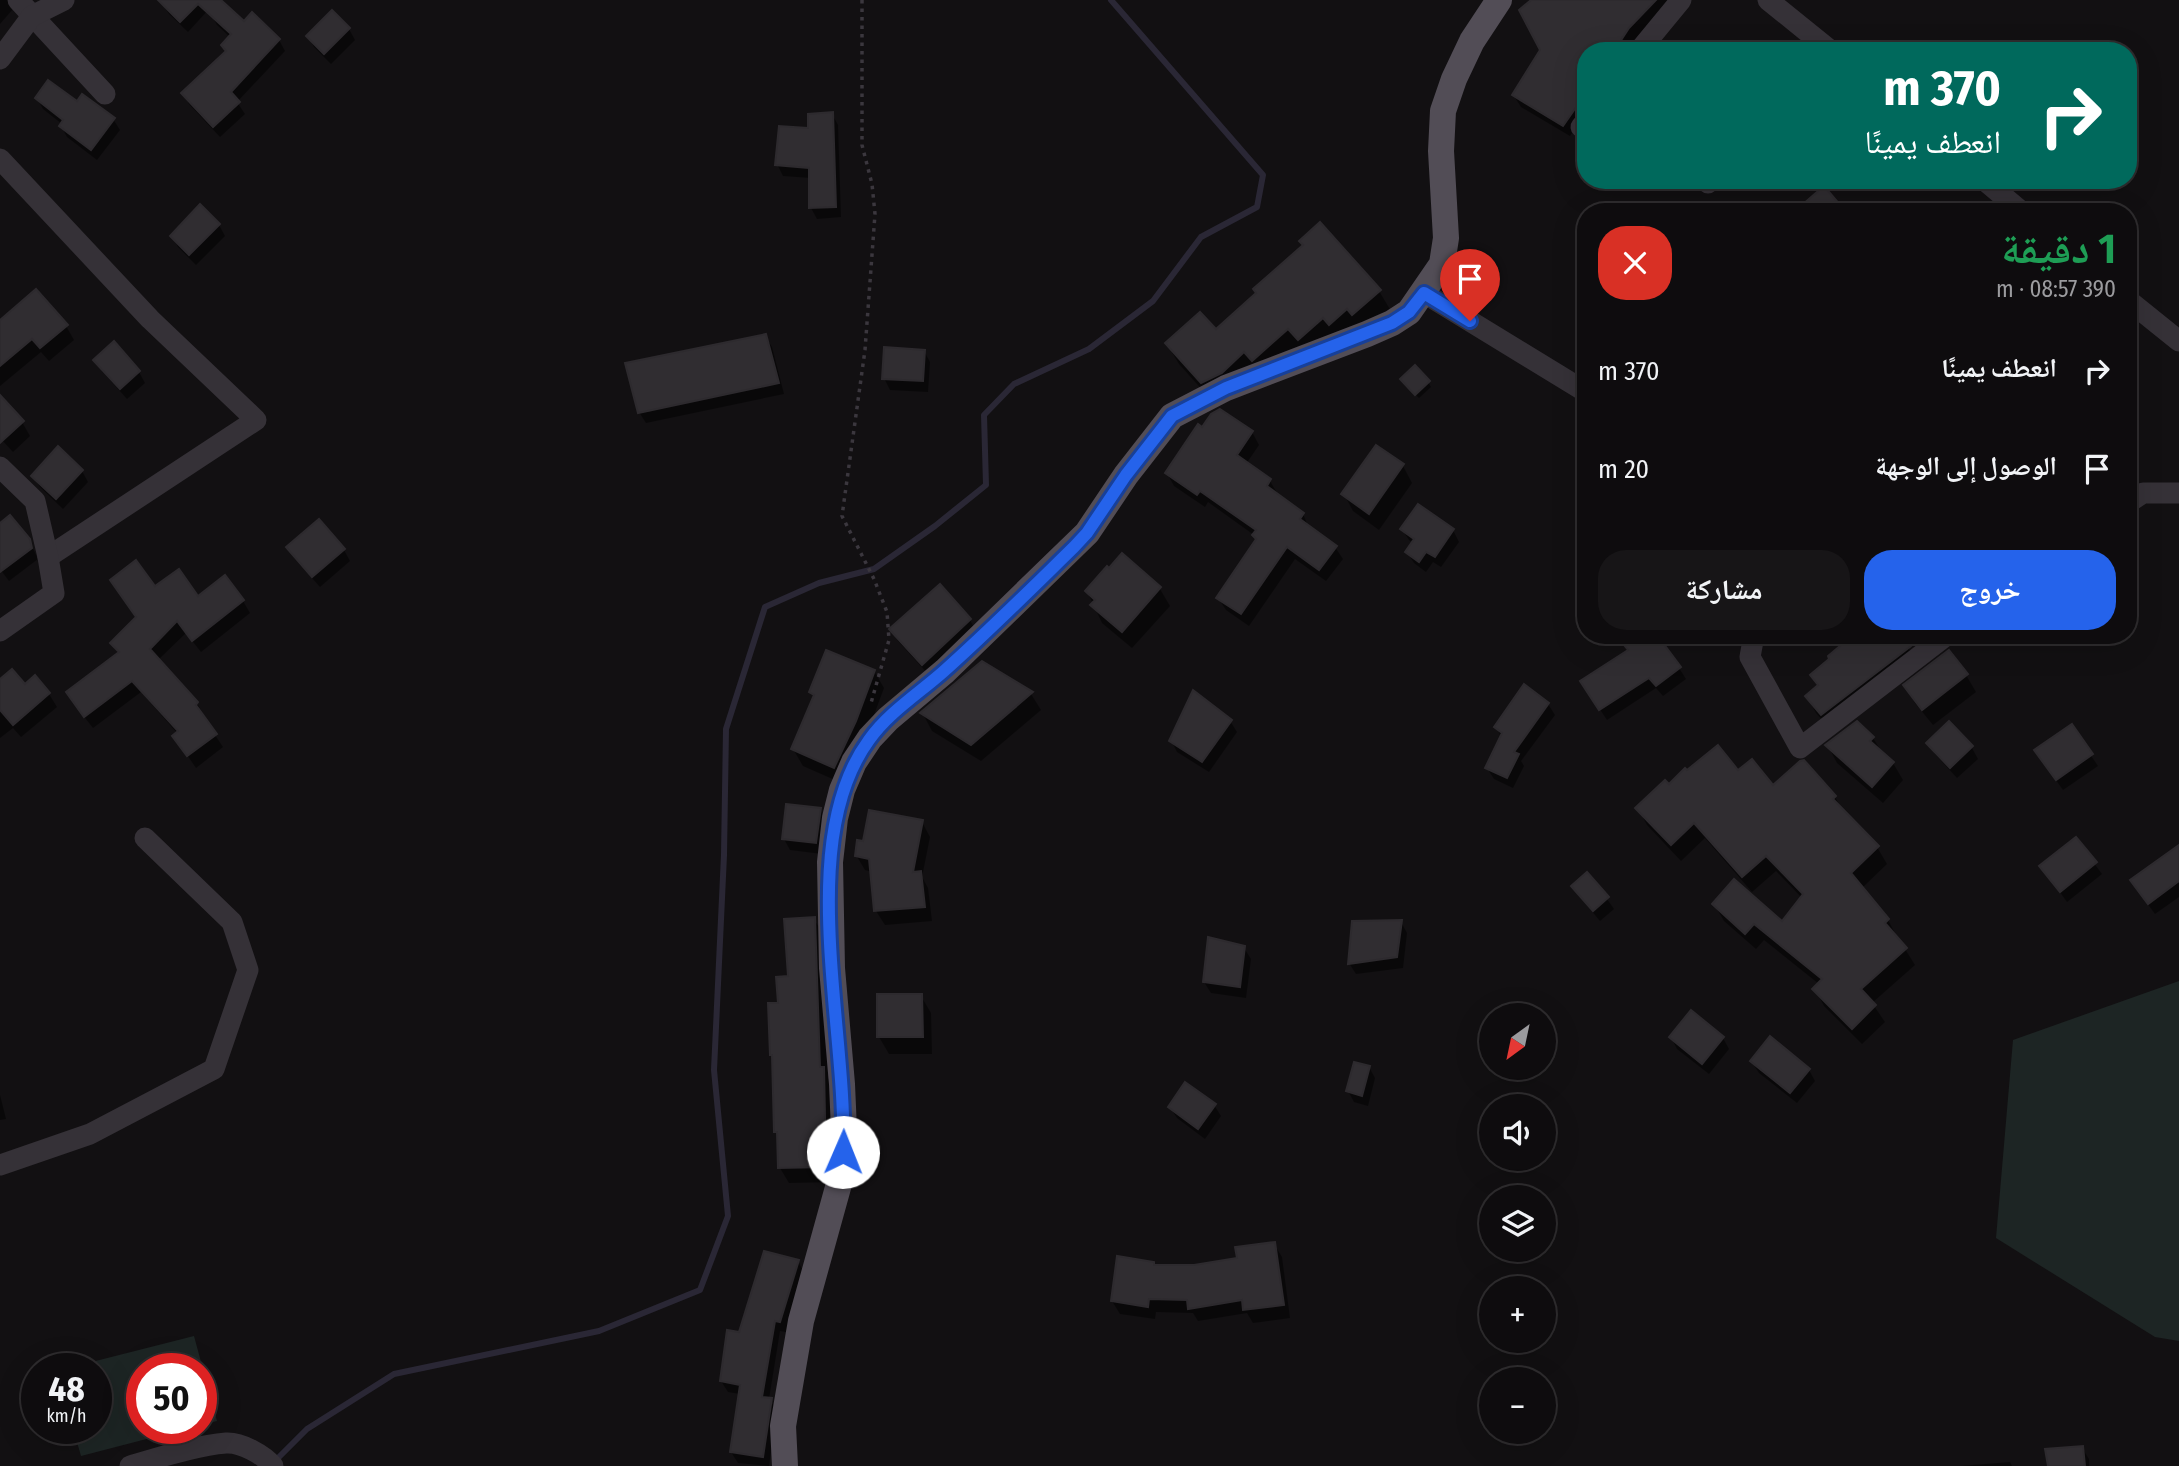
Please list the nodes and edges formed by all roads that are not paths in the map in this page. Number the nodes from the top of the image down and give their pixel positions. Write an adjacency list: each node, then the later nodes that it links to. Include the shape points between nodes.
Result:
1 (64, 0): 5 (street)
2 (1499, 0): 13 (main road, via 1472,41 1444,111 1441,151 1446,238 1442,264)
3 (1681, 0): 6 (street)
4 (1768, 0): 7 (street)
5 (25, 8): 8 (street); 9 (street)
6 (1646, 42)
7 (1820, 42)
8 (0, 59)
9 (105, 94)
10 (0, 159): 20 (street, via 150,319 256,420)
11 (1995, 189): 12 (street)
12 (2011, 203)
13 (1424, 293): 16 (street); 28 (main road, via 1409,312 1392,323 1226,388 1172,416 1081,540 878,730 854,762 835,818 830,862 832,968 844,1129 842,1173 801,1321 783,1426)
14 (2137, 307): 15 (street)
15 (2179, 341)
16 (1577, 386)
17 (0, 467): 20 (street, via 36,501)
18 (2179, 493): 19 (street)
19 (2137, 497)
20 (48, 557): 21 (street, via 54,593)
21 (0, 631)
22 (1752, 644): 23 (street, via 1750,657 1800,748)
23 (1935, 644)
24 (145, 838): 25 (street, via 232,922 248,970 214,1069 90,1134)
25 (0, 1165)
26 (130, 1466): 27 (street, via 229,1443 264,1455)
27 (274, 1466)
28 (785, 1466)

